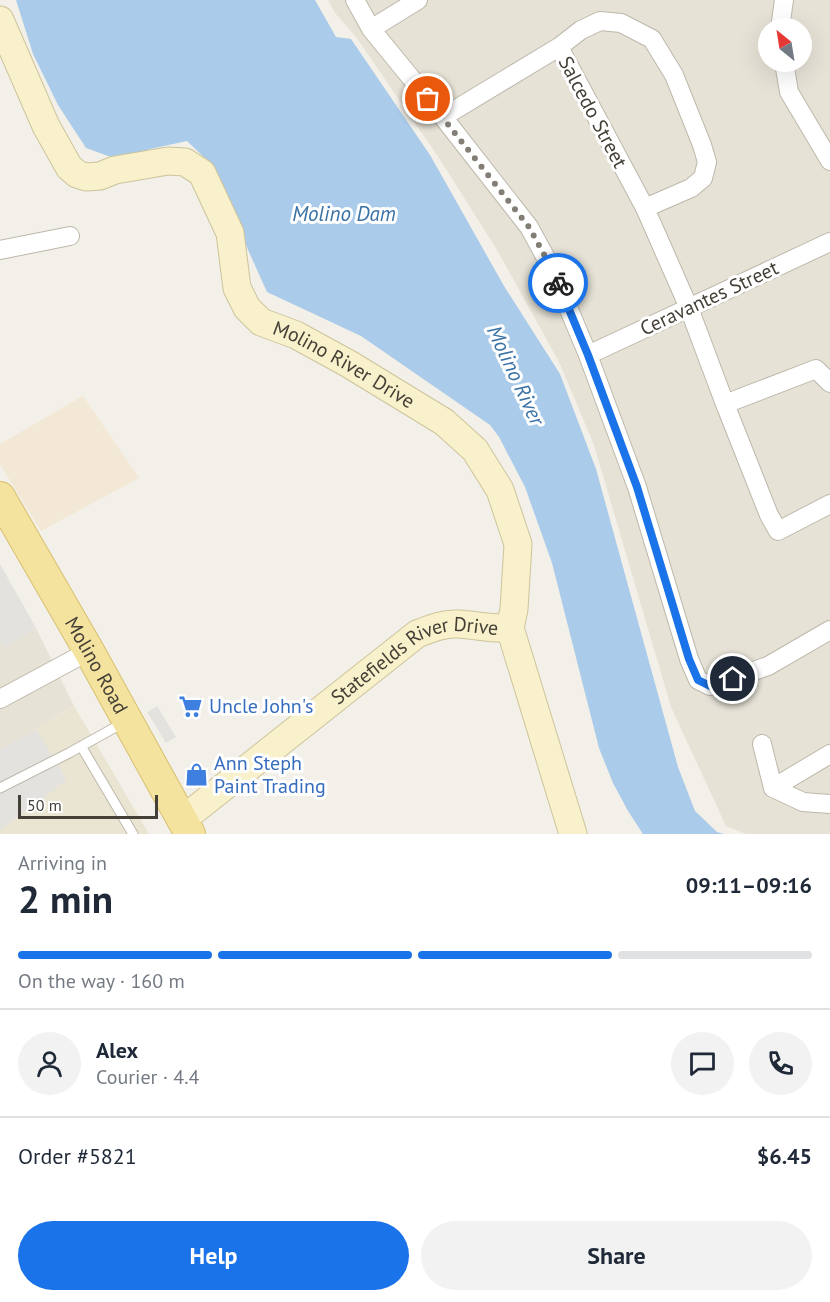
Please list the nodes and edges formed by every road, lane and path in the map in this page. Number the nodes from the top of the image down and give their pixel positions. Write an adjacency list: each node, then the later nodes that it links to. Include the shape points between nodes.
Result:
1 (355, 0): 6 (street)
2 (418, 0): 6 (street)
3 (784, 0): 4 (street)
4 (781, 18)
5 (0, 20): 21 (street, Molino River Drive, via 46,126 76,174 100,176 168,161 185,162 202,173 230,233 237,288 247,308 261,322 296,335 350,364 444,422 475,450 500,490 518,544)
6 (371, 29): 9 (street)
7 (558, 47): 9 (street); 11 (street, Salcedo Street); 11 (street, Salcedo Street, via 600,21 621,24 652,39 674,75 707,162 703,178 691,188)
8 (786, 72): 10 (street, via 789,92)
9 (442, 117): 16 (street, via 529,227 552,269)
10 (830, 161)
11 (645, 208): 15 (street, Salcedo Street)
12 (70, 236): 14 (street)
13 (830, 242): 15 (street, Ceravantes Street)
14 (0, 250)
15 (689, 308): 16 (street, Ceravantes Street); 18 (street, Salcedo Street)
16 (588, 355): 22 (street, via 637,487 698,680 710,686 768,666)
17 (830, 383): 18 (street, via 816,369)
18 (725, 404): 20 (street, Salcedo Street, via 778,531)
19 (0, 497): 23 (main road, Molino Road)
20 (830, 504)
21 (510, 628): 32 (street, Statefields River Drive, via 457,624 436,626 417,634); 34 (street, Molino River Drive)
22 (830, 630)
23 (89, 651): 24 (street); 25 (main road, Molino Road)
24 (0, 699)
25 (128, 720): 27 (lane); 32 (main road, Molino Road)
26 (762, 744): 30 (street)
27 (81, 746): 29 (lane); 33 (lane)
28 (830, 754): 30 (street)
29 (0, 788)
30 (773, 788): 31 (street, via 803,802)
31 (830, 804)
32 (181, 830)
33 (133, 834)
34 (573, 834)

